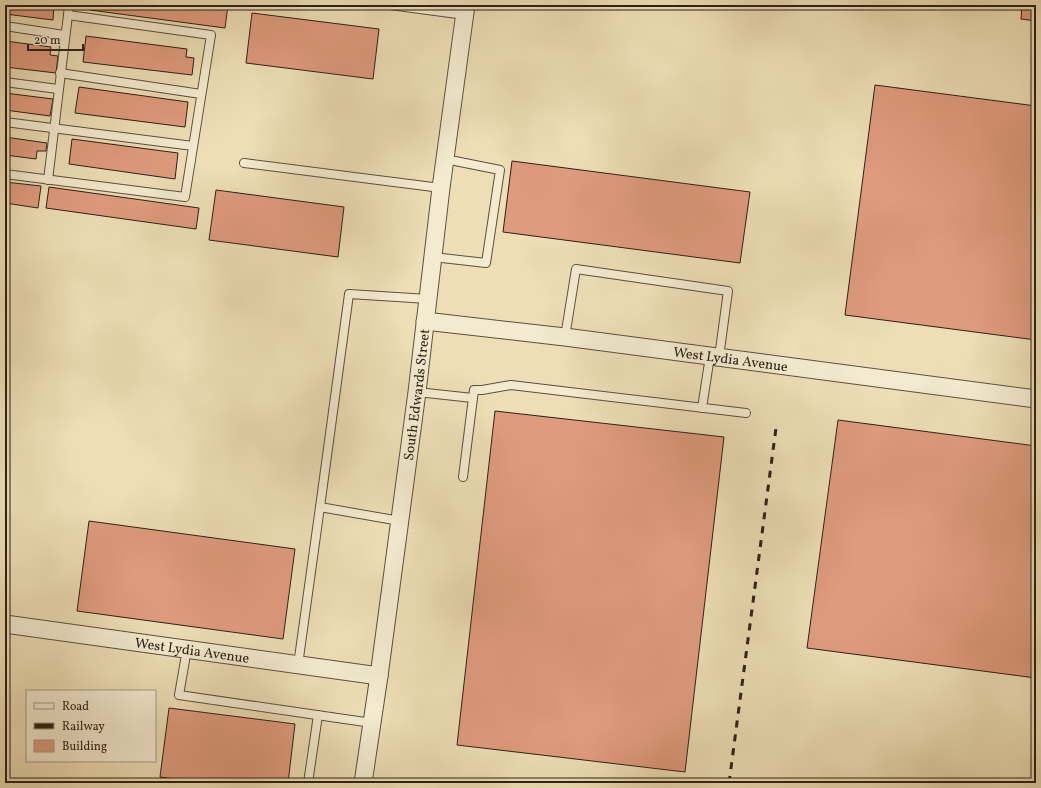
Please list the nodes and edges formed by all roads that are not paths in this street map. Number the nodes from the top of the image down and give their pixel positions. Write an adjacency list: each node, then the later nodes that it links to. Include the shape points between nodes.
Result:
1 (69, 5): 4 (lane)
2 (390, 5): 3 (lane)
3 (465, 10): 14 (street, South Edwards Street)
4 (68, 15): 6 (lane); 10 (lane, via 211,36)
5 (5, 26): 6 (lane)
6 (64, 35): 7 (lane)
7 (60, 73): 9 (lane); 10 (lane)
8 (5, 82): 9 (lane)
9 (58, 90): 12 (lane)
10 (202, 94): 13 (lane)
11 (5, 122): 12 (lane)
12 (54, 128): 13 (lane); 17 (lane)
13 (193, 146): 17 (lane, via 186,197)
14 (445, 159): 18 (street, South Edwards Street); 19 (lane, via 500,170 486,263)
15 (244, 164): 18 (lane)
16 (5, 174): 17 (lane)
17 (48, 180)
18 (441, 188): 19 (street, South Edwards Street)
19 (433, 257): 20 (street, South Edwards Street)
20 (428, 299): 21 (street, South Edwards Street); 30 (lane, via 349,294)
21 (425, 321): 22 (street, West Lydia Avenue); 24 (street, South Edwards Street)
22 (565, 337): 23 (street, West Lydia Avenue); 23 (lane, via 576,269 728,291)
23 (714, 356): 26 (street, West Lydia Avenue); 27 (lane)
24 (417, 392): 25 (lane); 31 (street, South Edwards Street)
25 (473, 398): 27 (lane, via 474,390 511,385); 29 (lane)
26 (1036, 399)
27 (702, 408): 28 (lane)
28 (746, 413)
29 (463, 476)
30 (320, 507): 31 (lane); 34 (lane)
31 (400, 521): 35 (street, South Edwards Street)
32 (5, 624): 33 (street, West Lydia Avenue)
33 (187, 649): 34 (street, West Lydia Avenue); 36 (lane, via 180,695)
34 (298, 665): 35 (street, West Lydia Avenue)
35 (379, 676): 37 (street, South Edwards Street)
36 (318, 715): 37 (lane); 38 (lane)
37 (372, 722): 39 (street, South Edwards Street)
38 (308, 783)
39 (363, 783)

